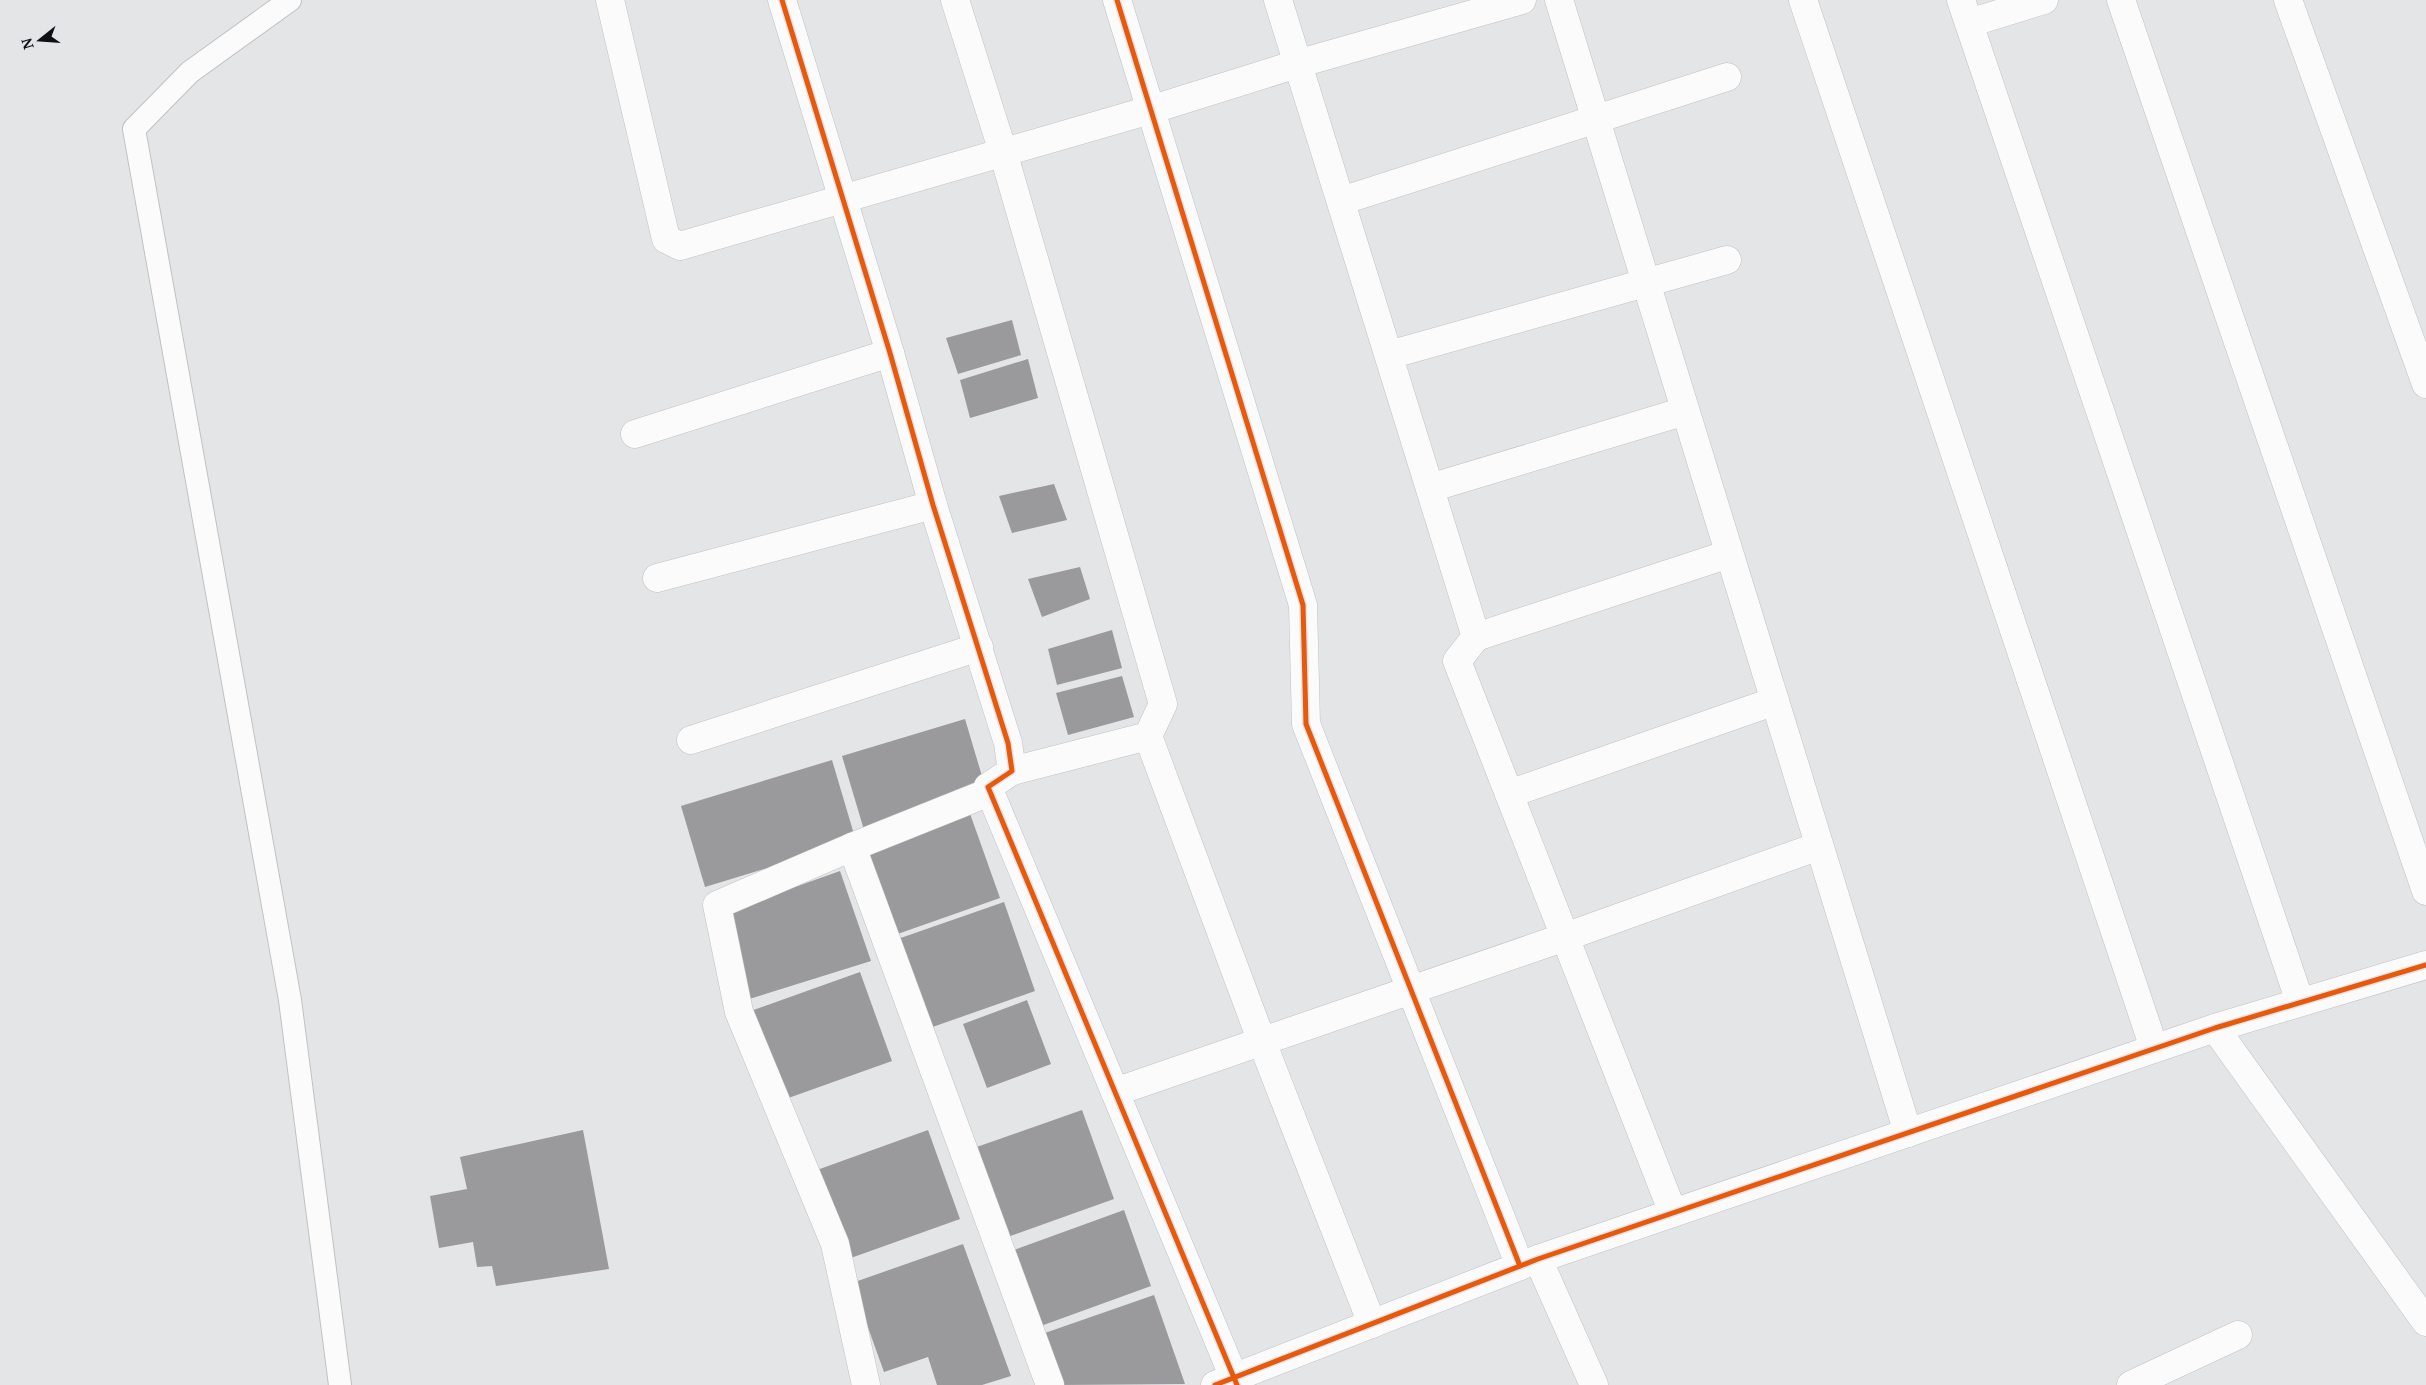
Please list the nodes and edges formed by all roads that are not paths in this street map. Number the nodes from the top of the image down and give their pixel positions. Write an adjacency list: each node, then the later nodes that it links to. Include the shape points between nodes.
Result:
1 (290, 0): 58 (lane, via 190,72 134,129 290,1000)
2 (610, 0): 19 (street, via 666,239 680,246)
3 (782, 0): 19 (street)
4 (954, 0): 18 (street)
5 (1117, 0): 16 (street)
6 (1278, 0): 14 (street)
7 (1522, 0): 14 (street)
8 (1559, 0): 17 (street)
9 (1803, 0): 49 (street)
10 (2044, 0): 13 (street)
11 (2121, 0): 42 (street)
12 (2288, 0): 25 (street)
13 (1965, 11): 46 (street)
14 (1297, 64): 16 (street); 20 (street)
15 (1727, 78): 17 (street)
16 (1150, 110): 18 (street); 45 (street, via 1303,605 1306,724)
17 (1595, 119): 20 (street); 22 (street)
18 (1002, 152): 19 (street); 35 (street, via 1163,704)
19 (842, 200): 23 (street)
20 (1340, 201): 24 (street)
21 (1727, 260): 22 (street)
22 (1645, 281): 24 (street); 26 (street)
23 (890, 354): 27 (street); 29 (street)
24 (1389, 355): 28 (street)
25 (2426, 384)
26 (1685, 411): 28 (street); 30 (street)
27 (635, 434)
28 (1430, 488): 32 (street)
29 (933, 505): 31 (street); 33 (street)
30 (1729, 554): 32 (street); 34 (street)
31 (657, 578)
32 (1476, 637): 39 (street, via 1457,661)
33 (979, 646): 36 (street); 37 (street, via 1008,743)
34 (1775, 701): 39 (street); 40 (street)
35 (1148, 736): 37 (street); 48 (street)
36 (691, 740)
37 (1012, 771): 38 (street)
38 (988, 787): 41 (street, via 987,793); 50 (street)
39 (1509, 794): 43 (street)
40 (1819, 846): 43 (street); 51 (street)
41 (852, 847): 59 (street, via 717,905 739,1012 835,1244); 60 (street)
42 (2426, 891)
43 (1565, 937): 45 (street); 52 (street)
44 (2426, 965): 46 (street)
45 (1411, 990): 48 (street); 53 (street)
46 (2300, 1002): 47 (street)
47 (2215, 1028): 49 (street); 54 (street)
48 (1262, 1042): 50 (street); 55 (street)
49 (2154, 1048): 51 (street)
50 (1115, 1092): 57 (street)
51 (1908, 1133): 52 (street)
52 (1673, 1213): 53 (street)
53 (1529, 1262): 55 (street); 61 (street)
54 (2426, 1322)
55 (1372, 1324): 57 (street)
56 (2238, 1335): 62 (street)
57 (1229, 1383)
58 (340, 1385)
59 (866, 1385)
60 (1050, 1385)
61 (1594, 1385)
62 (2130, 1385)

